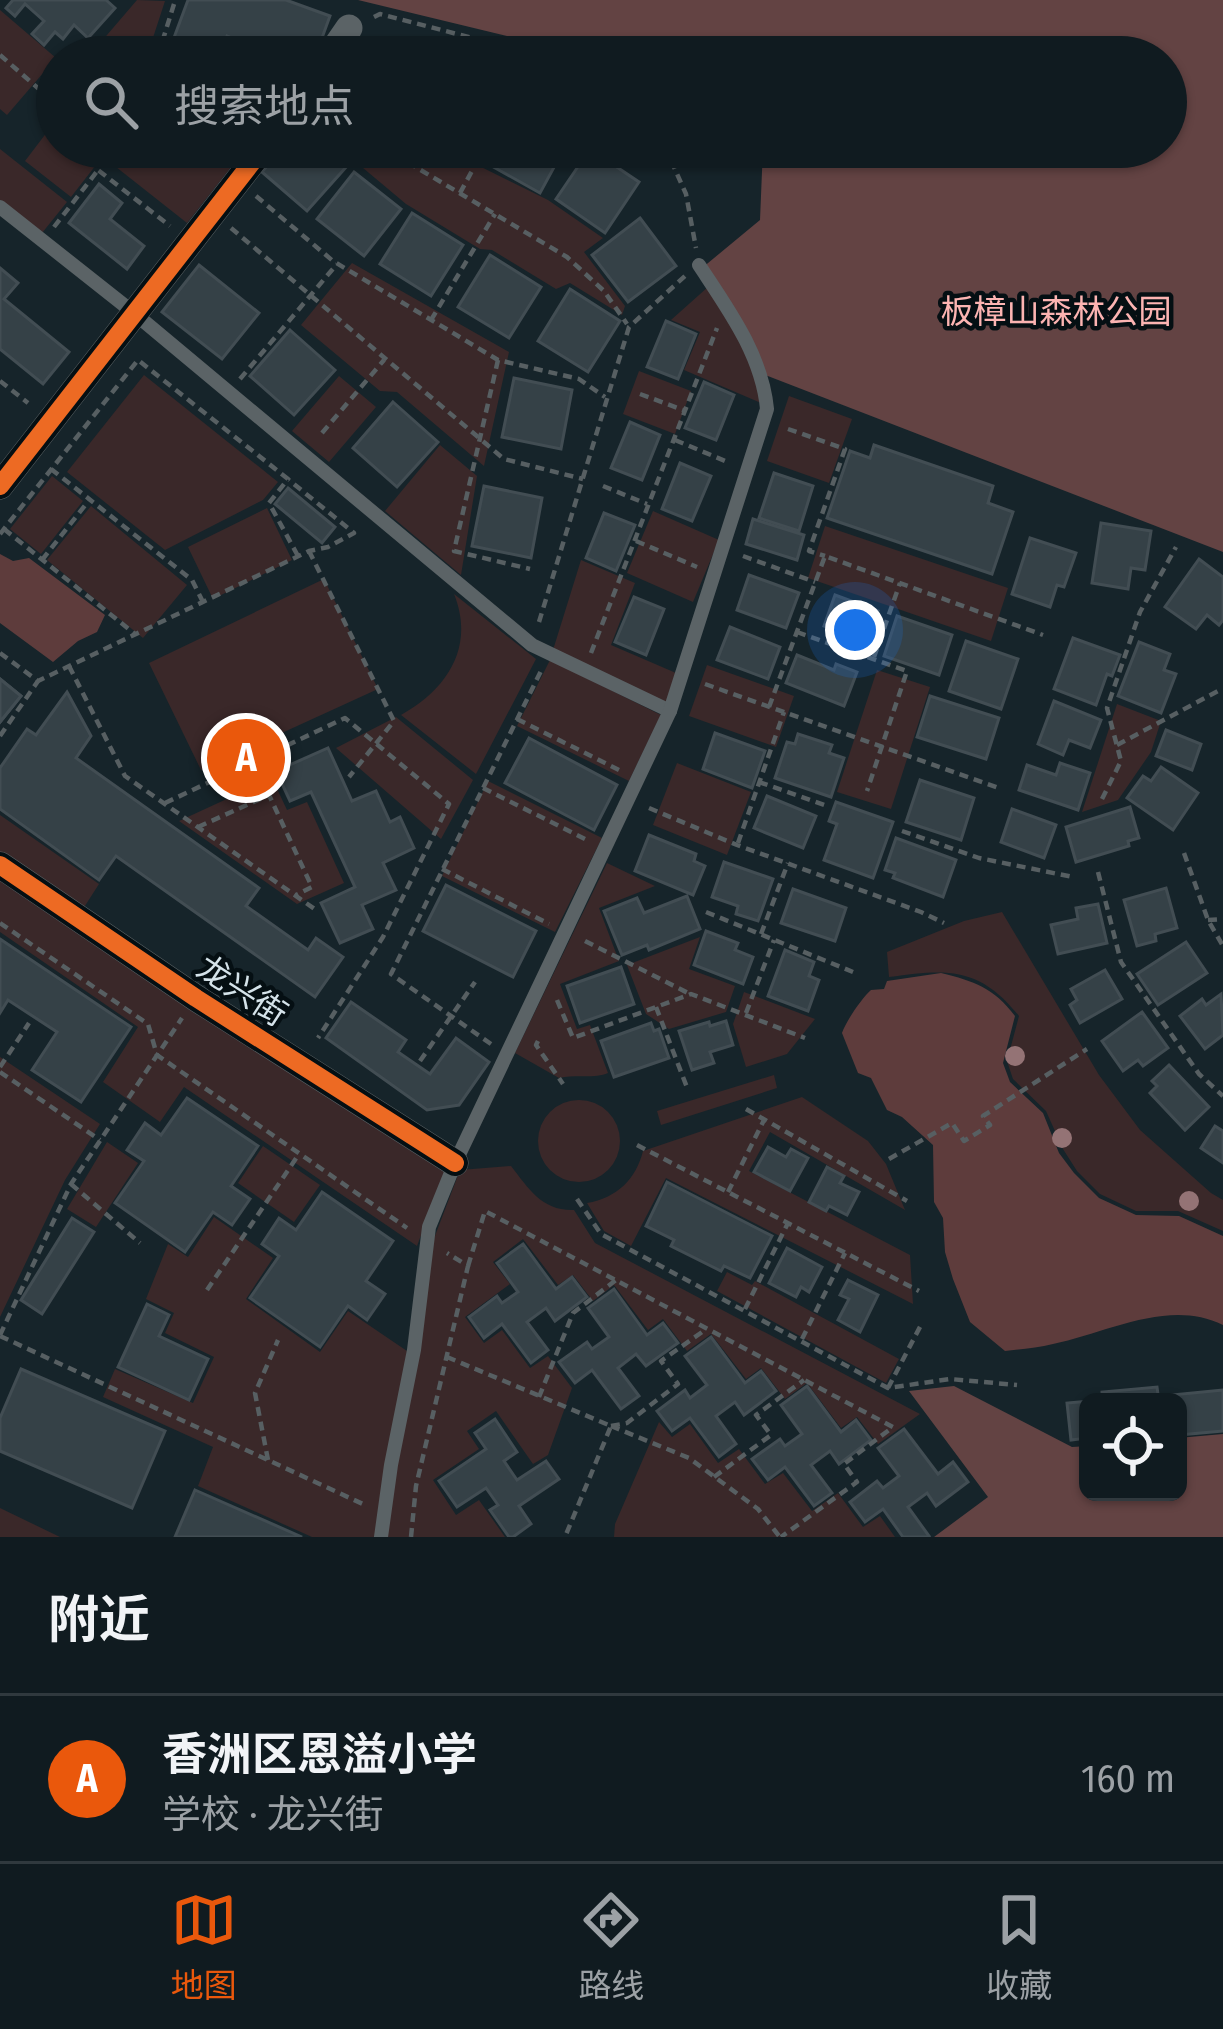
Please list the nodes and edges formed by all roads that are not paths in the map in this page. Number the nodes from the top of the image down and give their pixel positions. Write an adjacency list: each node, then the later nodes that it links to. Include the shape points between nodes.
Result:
1 (350, 28): 2 (street)
2 (344, 36)
3 (247, 168): 6 (street)
4 (0, 207): 6 (lane)
5 (699, 265): 8 (lane, via 737,323 766,409)
6 (134, 313): 7 (street); 8 (lane, via 532,645)
7 (0, 486)
8 (670, 711): 10 (lane)
9 (0, 865): 10 (street, 龙兴街)
10 (455, 1163): 11 (lane, via 429,1227)
11 (381, 1537)

